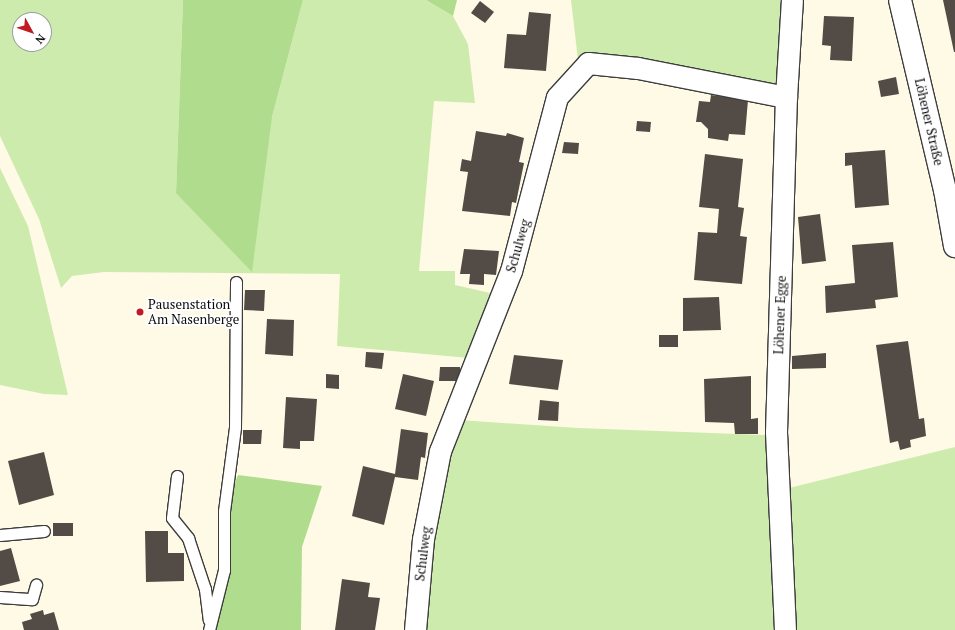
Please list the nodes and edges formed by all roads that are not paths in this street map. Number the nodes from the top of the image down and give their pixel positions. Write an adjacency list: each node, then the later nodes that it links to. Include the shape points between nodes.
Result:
1 (792, 0): 3 (street, Löhener Egge)
2 (900, 0): 4 (street, Löhener Straße, via 945,190)
3 (786, 97): 12 (street, Schulweg, via 638,68 588,63 557,97 512,271 440,451 423,539); 13 (street, Löhener Egge, via 776,432)
4 (955, 246)
5 (236, 282): 11 (lane, via 235,427 224,511 224,570)
6 (177, 476): 11 (lane, via 172,518 188,538 198,567 205,588)
7 (44, 531): 8 (lane)
8 (0, 535)
9 (36, 585): 10 (lane, via 32,599)
10 (0, 597)
11 (210, 629)
12 (415, 630)
13 (785, 630)

